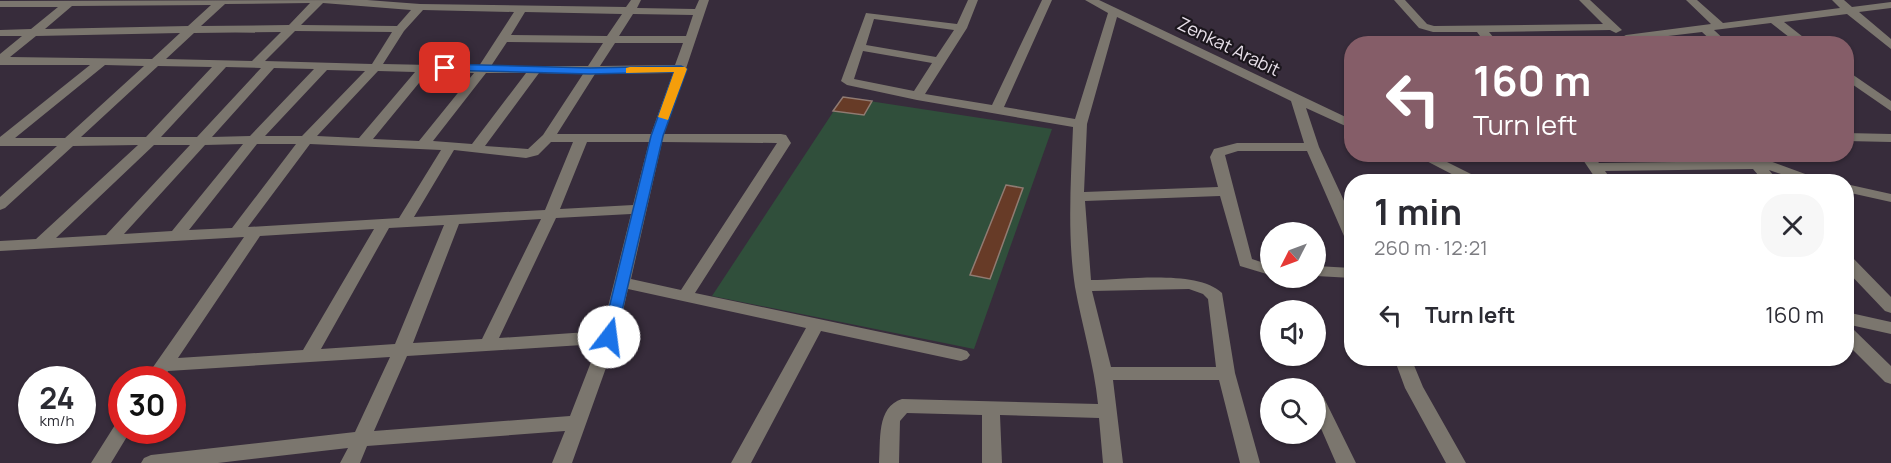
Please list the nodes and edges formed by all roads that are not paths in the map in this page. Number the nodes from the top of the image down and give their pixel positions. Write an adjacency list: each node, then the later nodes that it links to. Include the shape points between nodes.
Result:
1 (320, 0): 17 (street)
2 (636, 0): 21 (street)
3 (973, 0): 26 (street)
4 (1047, 0): 61 (street)
5 (1090, 0): 19 (street, Zenkat Arabit)
6 (1399, 0): 27 (street, via 1425,28)
7 (1584, 0): 24 (street)
8 (1691, 0): 23 (street)
9 (1838, 0): 20 (street)
10 (222, 1): 11 (street); 25 (street, via 320,0); 29 (street)
11 (98, 2): 14 (street)
12 (479, 3): 17 (street); 18 (street)
13 (0, 4): 14 (street)
14 (68, 4): 31 (street)
15 (1891, 5): 20 (street)
16 (701, 6): 21 (street); 40 (street)
17 (420, 7): 30 (street)
18 (522, 9): 21 (street); 38 (street)
19 (1114, 10): 59 (street, Zenkat Arabit); 63 (street)
20 (1850, 10): 22 (street); 41 (street)
21 (628, 11): 39 (street)
22 (1774, 20): 23 (street); 37 (street)
23 (1719, 25): 28 (street)
24 (1613, 27): 27 (street); 34 (street)
25 (290, 28): 29 (street); 30 (street); 48 (street)
26 (961, 28): 42 (street, via 870,15); 45 (street)
27 (1480, 28): 33 (street)
28 (1705, 29): 35 (street); 36 (street)
29 (192, 30): 31 (street); 46 (street)
30 (400, 30): 51 (street)
31 (37, 32): 32 (street); 44 (street)
32 (0, 33)
33 (1486, 36)
34 (1623, 36)
35 (1661, 36)
36 (1713, 36)
37 (1795, 36)
38 (502, 38): 39 (street); 53 (street)
39 (611, 39): 40 (street); 56 (street)
40 (692, 40): 54 (street)
41 (1891, 45)
42 (858, 46): 45 (street); 58 (street, via 847,77 849,83)
43 (104, 60): 44 (street); 46 (street); 73 (street)
44 (0, 61)
45 (940, 61): 58 (street)
46 (156, 62): 47 (street); 70 (street)
47 (223, 63): 48 (street); 74 (street)
48 (256, 63): 49 (street)
49 (271, 64): 50 (street); 71 (street)
50 (325, 65): 51 (street); 72 (street)
51 (376, 66): 52 (street); 69 (street)
52 (426, 68): 53 (street); 75 (street)
53 (483, 69): 55 (street); 76 (street)
54 (681, 69): 56 (street); 64 (street)
55 (535, 70): 56 (street); 79 (street)
56 (590, 71): 67 (street)
57 (1854, 80): 60 (street)
58 (917, 96): 61 (street)
59 (1297, 101): 62 (street, Zenkat Arabit); 78 (street)
60 (1891, 106)
61 (997, 109): 63 (street)
62 (1344, 122)
63 (1080, 124): 92 (street)
64 (657, 136): 66 (street); 95 (street); 113 (street, via 776,136 784,140)
65 (1854, 136): 68 (street)
66 (582, 137): 67 (street); 96 (street)
67 (548, 138): 79 (street, via 529,153)
68 (1891, 138)
69 (306, 140): 72 (street); 75 (street); 102 (street)
70 (68, 141): 73 (street); 74 (street); 88 (street)
71 (201, 141): 72 (street); 74 (street); 104 (street)
72 (253, 141): 103 (street)
73 (1, 142)
74 (149, 142): 105 (street)
75 (361, 144): 76 (street)
76 (423, 145): 77 (street)
77 (450, 146): 79 (street); 99 (street)
78 (1312, 147): 91 (street, via 1237,147 1220,152 1217,157); 97 (street)
79 (475, 150)
80 (1436, 162): 85 (street)
81 (1591, 162): 84 (street)
82 (1730, 162): 84 (street)
83 (1760, 162): 87 (street)
84 (1595, 167): 86 (street)
85 (1463, 174)
86 (1600, 174)
87 (1796, 174)
88 (17, 188): 89 (street); 94 (street)
89 (0, 189)
90 (1854, 190): 93 (street)
91 (1224, 191): 92 (street); 107 (street, via 1245,262)
92 (1077, 197): 112 (street)
93 (1890, 199)
94 (0, 205)
95 (640, 209): 96 (street); 111 (street)
96 (551, 214): 98 (street); 120 (street)
97 (1344, 218)
98 (453, 220): 99 (street); 121 (street)
99 (404, 222): 100 (street)
100 (385, 223): 101 (street); 122 (street)
101 (255, 232): 102 (street); 124 (street)
102 (236, 233): 103 (street)
103 (176, 236): 104 (street)
104 (111, 239): 105 (street)
105 (41, 243): 106 (street)
106 (0, 246)
107 (1260, 267)
108 (1854, 268): 114 (street)
109 (1326, 272): 110 (street)
110 (1344, 273)
111 (624, 283): 113 (street); 118 (street)
112 (1083, 286): 127 (street, via 1189,284 1209,290 1216,297); 128 (street)
113 (686, 296): 116 (street)
114 (1891, 307)
115 (1854, 320): 117 (street)
116 (816, 324): 123 (street); 140 (street)
117 (1891, 328)
118 (609, 337): 120 (street); 133 (street)
119 (1854, 341): 129 (street)
120 (488, 344): 121 (street)
121 (402, 349): 122 (street); 134 (street)
122 (309, 354): 126 (street)
123 (961, 355)
124 (162, 366)
125 (1405, 366): 146 (street)
126 (186, 369)
127 (1226, 373): 128 (street); 144 (street)
128 (1104, 374): 131 (street)
129 (1891, 377)
130 (992, 407): 131 (street); 141 (street, via 902,406 891,419); 142 (street)
131 (1108, 411): 143 (street)
132 (1326, 420): 145 (street)
133 (578, 423): 134 (street); 139 (street)
134 (360, 439): 137 (street); 138 (street)
135 (113, 444): 136 (street)
136 (101, 463)
137 (151, 463)
138 (350, 463)
139 (562, 463)
140 (741, 463)
141 (888, 463)
142 (992, 463)
143 (1113, 463)
144 (1250, 463)
145 (1346, 463)
146 (1456, 463)

